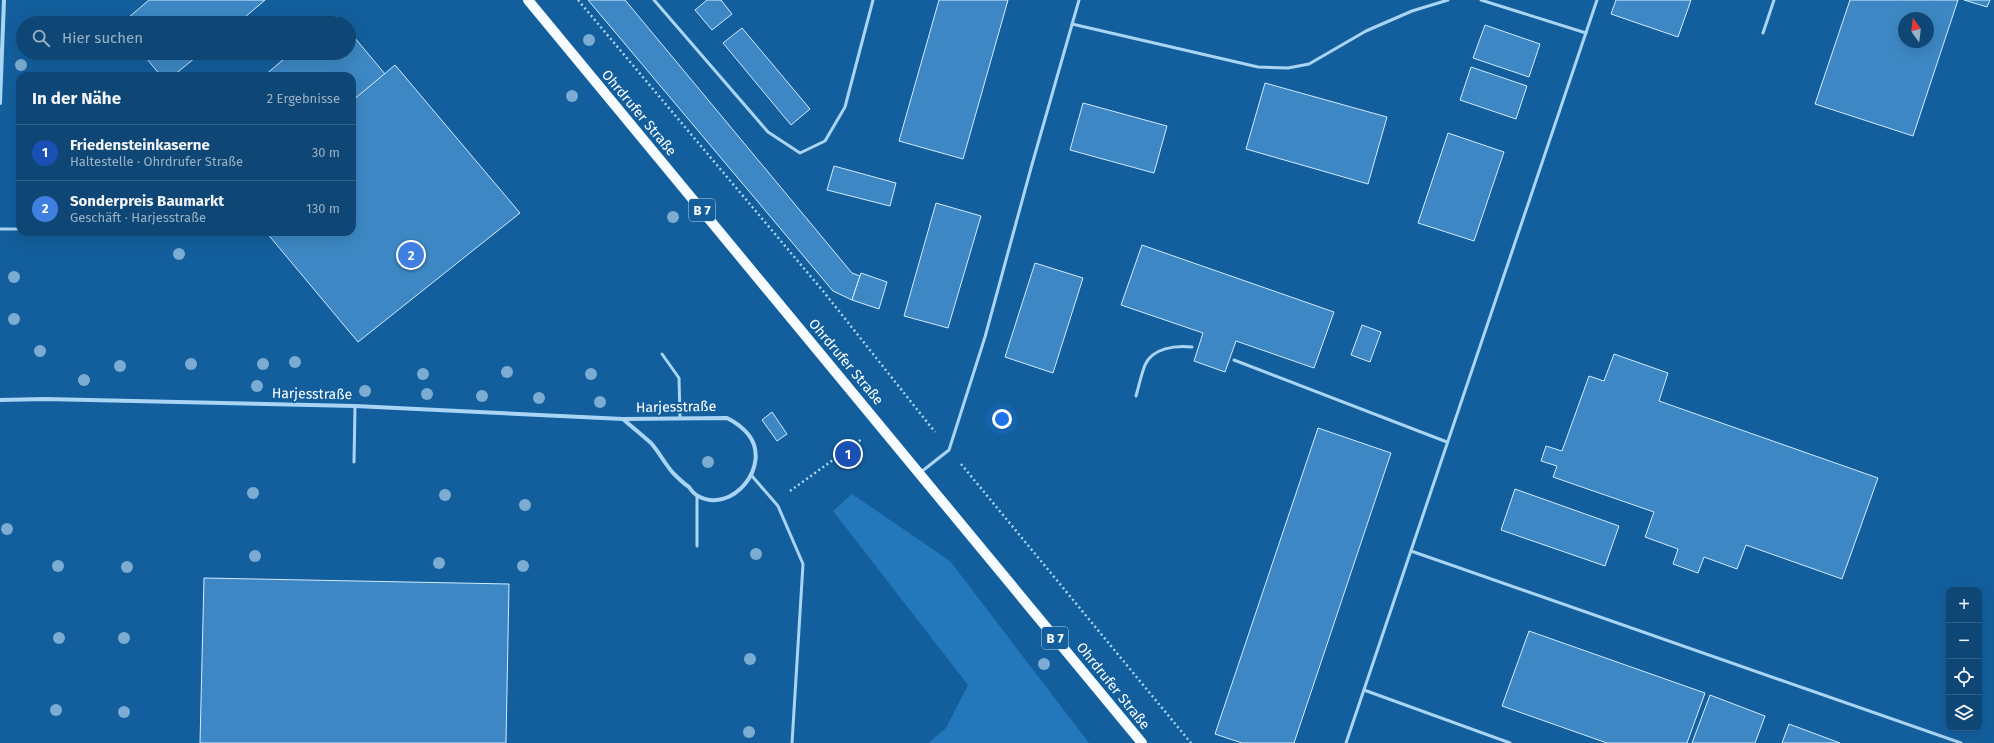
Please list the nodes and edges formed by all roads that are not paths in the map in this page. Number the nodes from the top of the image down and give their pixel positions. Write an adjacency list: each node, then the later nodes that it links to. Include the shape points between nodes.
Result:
1 (4, 0): 13 (street)
2 (528, 0): 26 (main road, Ohrdrufer Straße / B 7)
3 (654, 0): 4 (lane, via 768,132 800,153 825,142 845,107)
4 (873, 0)
5 (1079, 0): 10 (lane)
6 (1448, 0): 10 (lane, via 1412,11 1366,31 1310,64 1288,68 1258,67)
7 (1481, 0): 11 (lane)
8 (1597, 0): 11 (lane)
9 (1774, 0): 12 (lane)
10 (1072, 24): 26 (lane, via 1030,168 985,338 949,450)
11 (1586, 33): 24 (lane)
12 (1763, 33)
13 (0, 104)
14 (0, 229): 15 (lane)
15 (16, 229)
16 (1192, 346): 19 (lane, via 1179,345 1155,353 1145,364)
17 (662, 354): 22 (lane, via 679,378)
18 (1234, 360): 24 (lane)
19 (1136, 396)
20 (0, 400): 21 (street, Harjesstraße)
21 (355, 406): 23 (street, Harjesstraße); 25 (lane)
22 (680, 417): 23 (street, Harjesstraße); 27 (street, Harjesstraße, via 726,418 740,426 749,435 755,448)
23 (623, 419): 28 (street, Harjesstraße, via 651,444 672,472)
24 (1448, 442): 30 (lane)
25 (354, 462)
26 (920, 473): 33 (main road, Ohrdrufer Straße / B 7)
27 (752, 476): 28 (street, via 744,486 729,496 713,500); 32 (lane, via 778,506 803,564)
28 (698, 496): 29 (lane)
29 (697, 546)
30 (1411, 551): 31 (lane); 36 (lane)
31 (1364, 690): 34 (lane); 35 (lane)
32 (792, 743)
33 (1142, 743)
34 (1346, 743)
35 (1510, 743)
36 (1961, 743)

